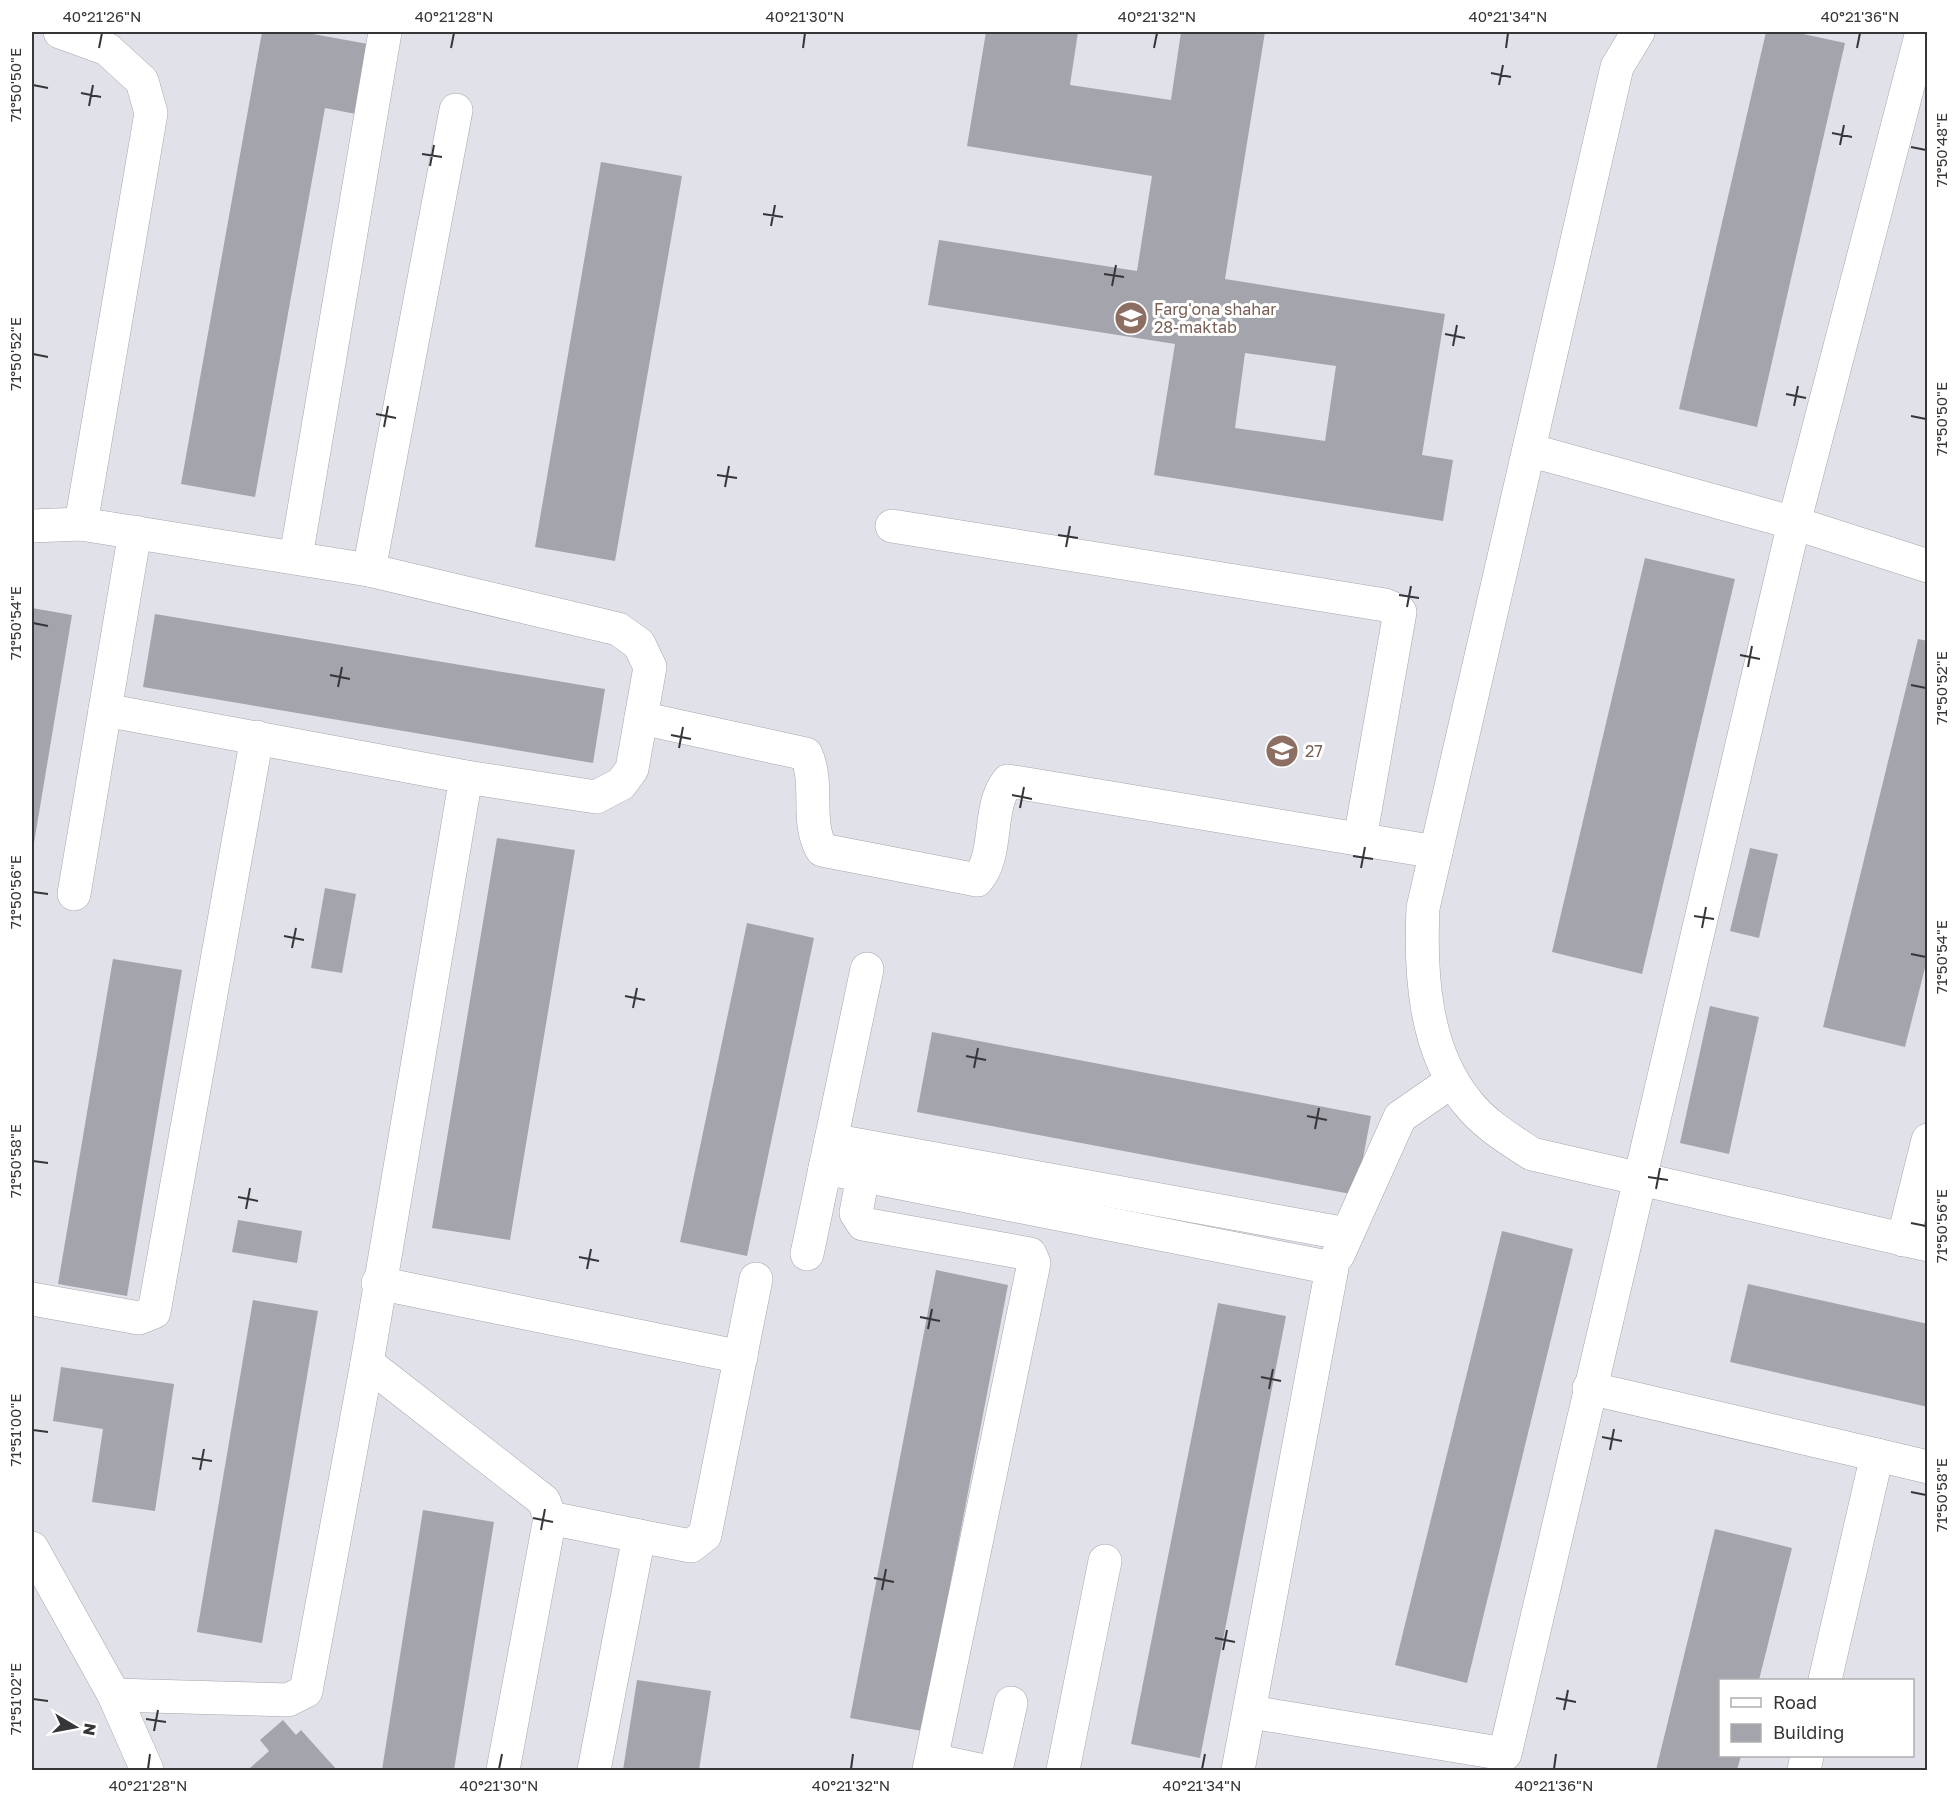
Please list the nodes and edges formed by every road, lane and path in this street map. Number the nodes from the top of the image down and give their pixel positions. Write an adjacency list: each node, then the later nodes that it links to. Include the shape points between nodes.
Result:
1 (60, 32): 8 (street, via 107,49 142,81 151,113)
2 (385, 32): 12 (street)
3 (1638, 32): 6 (street, via 1617,67)
4 (1922, 32): 7 (street)
5 (456, 110): 14 (street)
6 (1529, 450): 7 (street); 20 (street)
7 (1794, 523): 13 (street); 27 (street)
8 (81, 524): 9 (street); 11 (street)
9 (32, 526)
10 (892, 526): 19 (street, via 1385,605 1400,612)
11 (135, 532): 12 (street); 15 (street)
12 (296, 557): 14 (street)
13 (1928, 566)
14 (369, 570): 16 (street, via 618,630 639,644 650,667)
15 (105, 710): 17 (street); 21 (street)
16 (640, 718): 18 (street, via 632,769 621,784 596,797); 19 (street, via 806,754 812,767 814,836 822,850 977,880 986,870 1000,792 1008,781)
17 (257, 737): 18 (street); 34 (street, via 154,1312 139,1318)
18 (466, 777): 33 (street)
19 (1360, 839): 20 (street)
20 (1436, 852): 23 (street, via 1423,908 1421,952 1425,995)
21 (74, 894)
22 (867, 969): 25 (street)
23 (1452, 1081): 27 (street, via 1487,1122 1532,1154); 28 (street, via 1400,1117)
24 (1928, 1140): 29 (street)
25 (828, 1154): 26 (street); 28 (street); 30 (street)
26 (862, 1175): 31 (street); 49 (street, via 856,1213 863,1224 1030,1254 1034,1263)
27 (1641, 1179): 29 (street); 37 (street)
28 (1347, 1234): 31 (street)
29 (1915, 1243)
30 (807, 1254)
31 (1332, 1268): 47 (street)
32 (756, 1279): 35 (street)
33 (378, 1283): 35 (street); 36 (street)
34 (32, 1299)
35 (741, 1356): 41 (street, via 705,1535 691,1546)
36 (367, 1363): 40 (street, via 544,1501); 45 (street, via 306,1691 288,1700)
37 (1589, 1388): 38 (street); 48 (street)
38 (1877, 1455): 39 (street); 44 (street)
39 (1928, 1467)
40 (550, 1518): 41 (street); 51 (street)
41 (639, 1536): 52 (street)
42 (32, 1548): 45 (street)
43 (1104, 1561): 55 (street)
44 (1825, 1679)
45 (114, 1695): 50 (street)
46 (1011, 1703): 54 (street)
47 (1251, 1712): 48 (street); 56 (street)
48 (1506, 1762)
49 (930, 1765): 53 (street)
50 (147, 1770)
51 (503, 1770)
52 (594, 1770)
53 (979, 1770)
54 (996, 1770)
55 (1063, 1770)
56 (1238, 1770)

